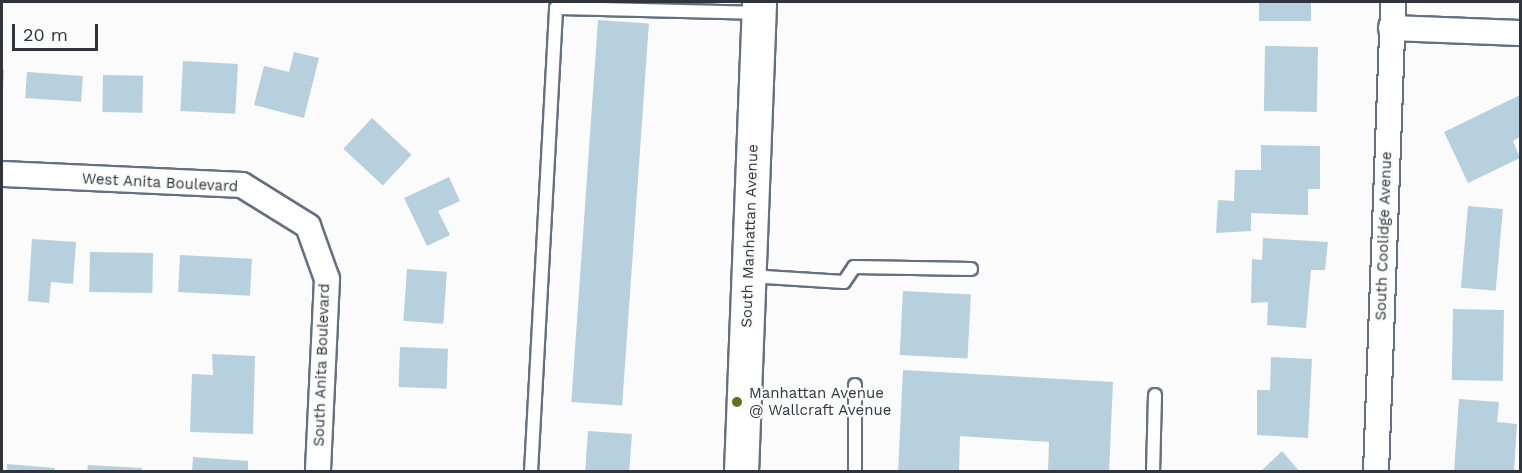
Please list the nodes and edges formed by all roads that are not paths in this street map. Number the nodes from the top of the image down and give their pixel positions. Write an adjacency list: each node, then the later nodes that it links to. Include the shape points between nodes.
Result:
1 (1393, 2): 3 (street, South Coolidge Avenue)
2 (759, 7): 8 (main road, South Manhattan Avenue); 12 (lane, via 556,8)
3 (1391, 28): 4 (street); 16 (street, South Coolidge Avenue)
4 (1521, 33)
5 (2, 174): 6 (street, West Anita Boulevard, via 242,185)
6 (309, 226): 11 (street, South Anita Boulevard, via 327,279)
7 (971, 269): 8 (lane, via 854,267 844,282)
8 (748, 276): 13 (main road, South Manhattan Avenue)
9 (855, 385): 14 (lane)
10 (1155, 395): 15 (lane)
11 (318, 471)
12 (531, 471)
13 (741, 471)
14 (855, 471)
15 (1153, 471)
16 (1376, 471)

